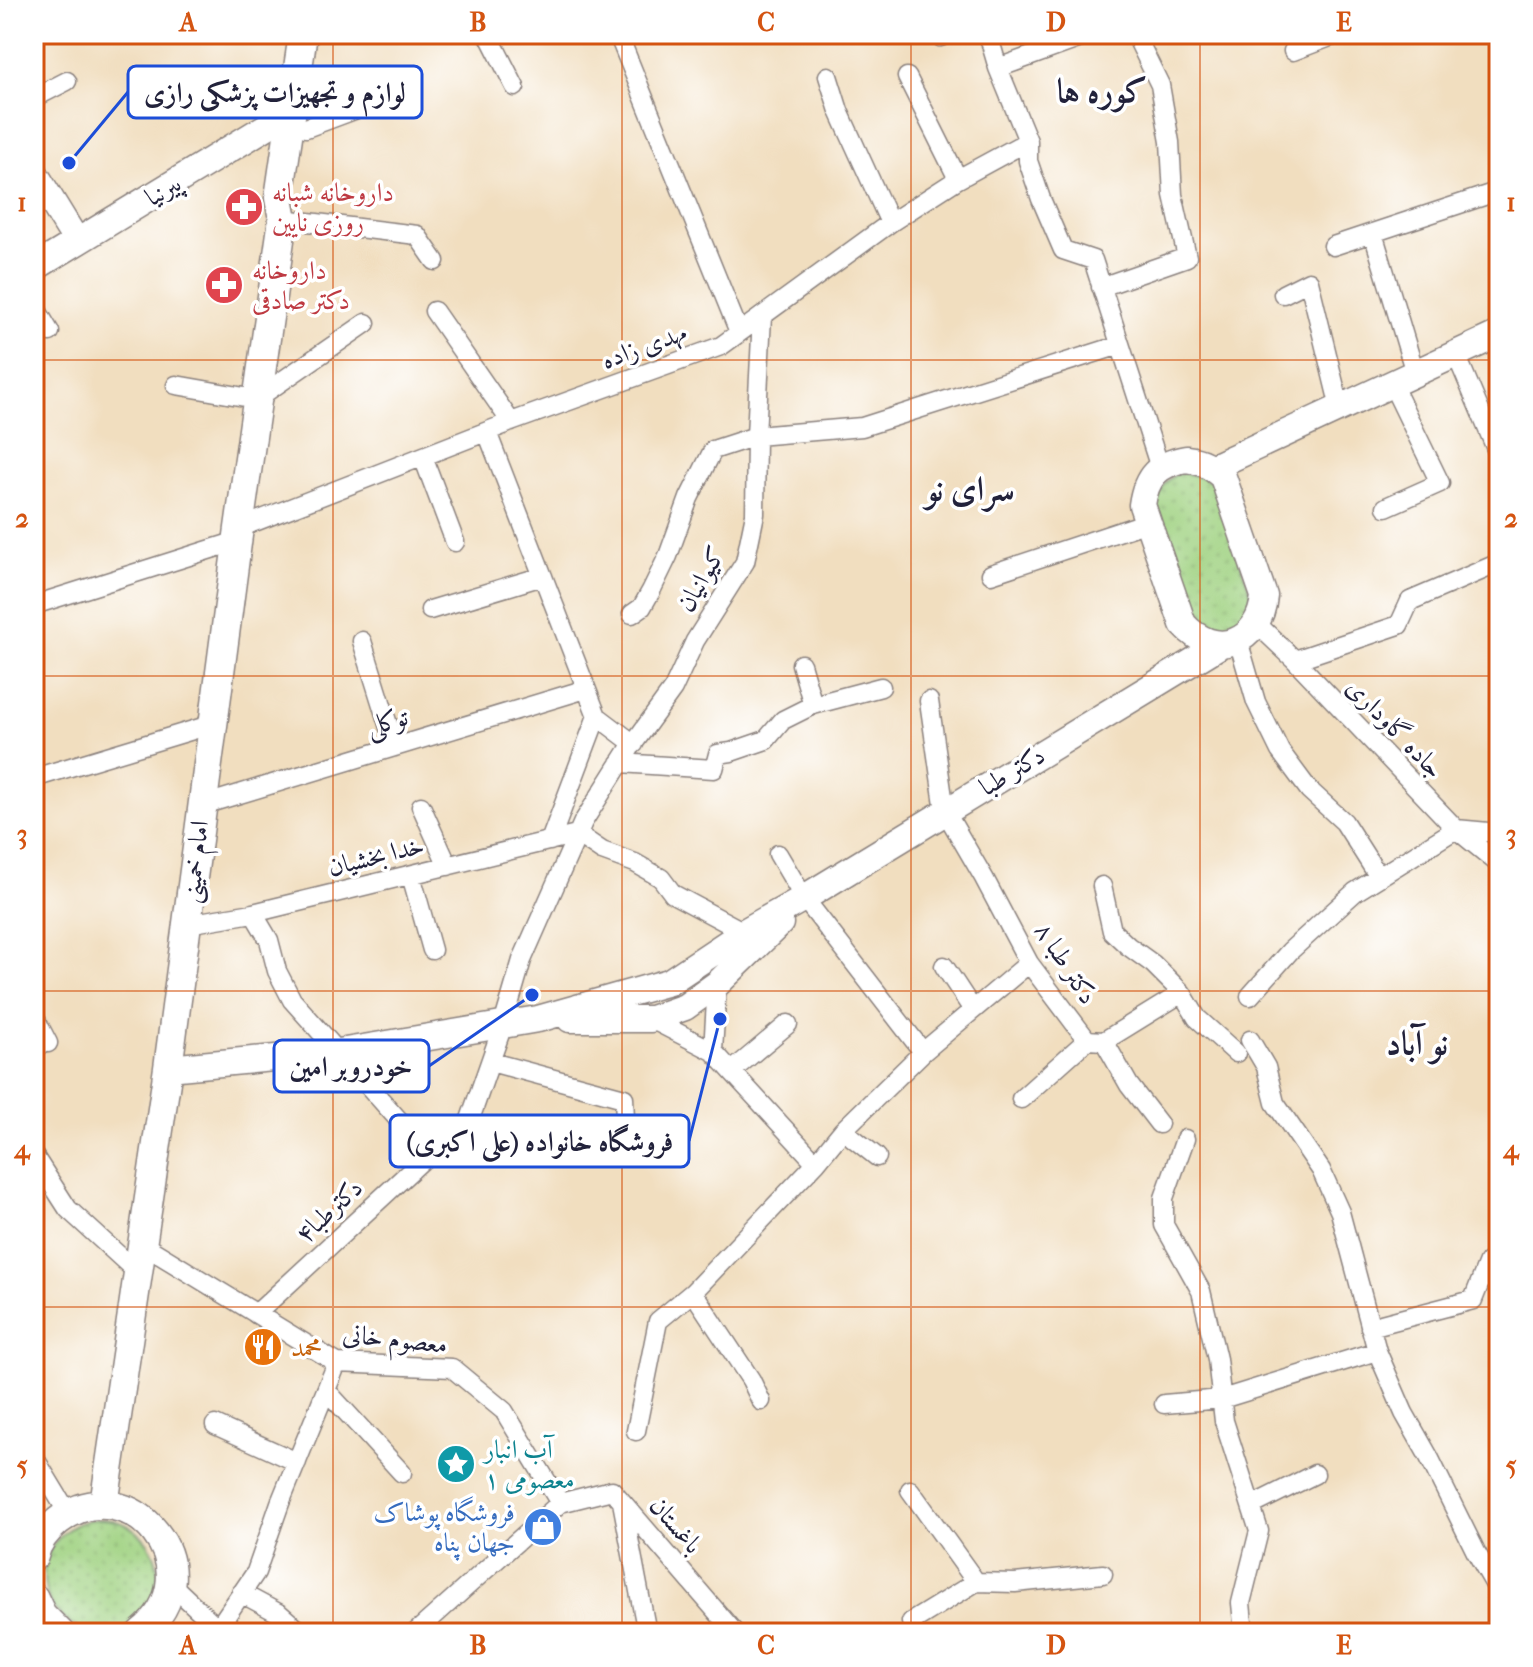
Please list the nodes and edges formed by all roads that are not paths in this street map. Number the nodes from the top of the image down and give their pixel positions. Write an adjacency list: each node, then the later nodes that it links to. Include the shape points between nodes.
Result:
1 (303, 34): 20 (main road, امام خمینی)
2 (319, 34): 20 (main road, امام خمینی)
3 (488, 34): 17 (street)
4 (618, 34): 39 (street)
5 (938, 34): 6 (street)
6 (949, 34)
7 (988, 34): 13 (street)
8 (1092, 34): 11 (street)
9 (1135, 34): 32 (street, via 1160,85 1173,195 1187,257)
10 (1338, 34): 12 (street)
11 (1052, 41): 13 (street)
12 (1293, 51)
13 (998, 68): 21 (street)
14 (828, 76): 26 (street)
15 (907, 77): 23 (street)
16 (67, 81): 19 (street)
17 (515, 87)
18 (408, 90): 20 (street)
19 (34, 98)
20 (299, 120): 25 (main road, امام خمینی, via 279,198); 28 (street, پیرنیا)
21 (1028, 141): 23 (street, مهدی زاده); 32 (street, via 1028,161 1063,250 1093,260)
22 (34, 172): 28 (street)
23 (958, 179): 26 (street, مهدی زاده)
24 (1499, 191): 27 (street)
25 (283, 219): 30 (street, via 417,235); 45 (main road, امام خمینی)
26 (890, 223): 36 (street, مهدی زاده)
27 (1373, 233): 29 (street); 43 (street)
28 (77, 242): 31 (street, پیرنیا)
29 (1333, 246)
30 (435, 261)
31 (34, 268)
32 (1101, 287): 41 (street)
33 (1283, 294): 46 (street, via 1309,281)
34 (34, 305): 38 (street)
35 (434, 311): 47 (street)
36 (762, 316): 39 (street, مهدی زاده); 49 (street, کیوانیان)
37 (366, 323): 45 (street)
38 (50, 332)
39 (739, 332): 47 (street, مهدی زاده, via 721,346)
40 (1499, 334): 42 (street)
41 (1120, 345): 49 (street, via 862,427); 53 (street)
42 (1456, 354): 43 (street); 50 (street)
43 (1403, 379): 46 (street); 54 (street, via 1440,483)
44 (176, 385): 45 (street)
45 (256, 399): 56 (main road, امام خمینی)
46 (1340, 408): 52 (street)
47 (511, 422): 48 (street, مهدی زاده)
48 (487, 432): 51 (street, مهدی زاده); 60 (street)
49 (756, 436): 63 (street, via 713,450 657,579 642,607); 74 (street, کیوانیان, via 755,514 745,562 695,641 673,689)
50 (1499, 456)
51 (423, 457): 56 (street, مهدی زاده); 57 (street)
52 (1213, 467): 53 (street, via 1186,459); 64 (street, via 1223,477 1264,596 1263,611)
53 (1160, 468): 55 (street, via 1144,491)
54 (1386, 507)
55 (1148, 522): 59 (street); 64 (street, via 1183,624 1206,642)
56 (238, 535): 61 (street, مهدی زاده); 73 (main road, امام خمینی)
57 (455, 542)
58 (1499, 563): 66 (street, via 1410,601 1399,625)
59 (991, 574)
60 (543, 576): 62 (street); 69 (street)
61 (34, 605)
62 (430, 610)
63 (632, 614)
64 (1238, 636): 66 (street, جاده گاوداری); 80 (street, دکتر طبا); 89 (street, via 1256,702 1280,751 1309,790 1344,822)
65 (362, 641): 75 (street)
66 (1295, 660): 81 (street, جاده گاوداری)
67 (801, 664): 71 (street)
68 (881, 687): 71 (street)
69 (586, 689): 72 (street); 75 (street, توکلی)
70 (929, 701): 80 (street)
71 (813, 705): 76 (street, via 783,720 766,740 718,754 714,769)
72 (597, 716): 74 (street); 84 (street)
73 (213, 724): 77 (street); 78 (main road, امام خمینی)
74 (634, 744): 76 (street, کیوانیان)
75 (395, 747): 78 (street, توکلی)
76 (620, 763): 83 (street, کیوانیان)
77 (34, 778)
78 (203, 805): 93 (main road, امام خمینی)
79 (421, 806): 87 (street)
80 (945, 811): 91 (street, دکتر طبا); 96 (street, دکتر طبا ۸)
81 (1456, 829): 82 (street); 86 (street, جاده گاوداری); 89 (street)
82 (1499, 833)
83 (577, 834): 84 (street, خدا بخشیان); 94 (street, via 661,878 673,894); 108 (street, کیوانیان, via 522,960)
84 (550, 841): 87 (street, خدا بخشیان)
85 (778, 854): 91 (street)
86 (1499, 864)
87 (448, 866): 88 (street, خدا بخشیان)
88 (411, 875): 92 (street, خدا بخشیان); 95 (street)
89 (1379, 877): 101 (street, via 1290,951)
90 (1102, 886): 100 (street, via 1112,931)
91 (804, 898): 94 (street, دکتر طبا); 99 (street, دکتر طبا); 113 (street)
92 (253, 913): 93 (street, خدا بخشیان); 112 (street, via 292,1000)
93 (187, 924): 115 (main road, امام خمینی)
94 (744, 932): 98 (street, دکتر طبا)
95 (432, 950)
96 (1029, 963): 103 (street); 109 (street, دکتر طبا ۸)
97 (944, 966): 103 (street)
98 (669, 982): 102 (street); 105 (street, دکتر طبا)
99 (717, 984): 102 (street, دکتر طبا); 111 (street)
100 (1182, 993): 109 (street); 131 (street, via 1197,1018 1266,1067 1275,1103 1321,1170 1340,1212)
101 (1250, 996)
102 (685, 1007): 106 (street, دکتر طبا)
103 (973, 1010): 113 (street)
104 (34, 1016): 110 (street)
105 (538, 1019): 106 (street, دکتر طبا); 108 (street, دکتر طبا)
106 (651, 1019): 111 (street)
107 (788, 1024): 116 (street)
108 (503, 1025): 112 (street, دکتر طبا); 114 (street, دکترطبا۴)
109 (1096, 1041): 117 (street); 118 (street, دکتر طبا ۸)
110 (48, 1043)
111 (713, 1051): 116 (street)
112 (339, 1052): 115 (street, دکتر طبا); 122 (street)
113 (923, 1052): 119 (street)
114 (491, 1062): 120 (street, via 624,1098 626,1138); 122 (street, دکترطبا۴, via 468,1125)
115 (168, 1068): 126 (main road, امام خمینی)
116 (732, 1071): 125 (street)
117 (1021, 1099)
118 (1159, 1124)
119 (843, 1130): 124 (street); 125 (street)
120 (659, 1139)
121 (1185, 1139): 135 (street, via 1164,1198 1164,1225 1201,1291)
122 (429, 1154): 130 (street, دکترطبا۴)
123 (34, 1156): 128 (street, via 68,1209)
124 (877, 1157)
125 (816, 1163): 129 (street)
126 (142, 1244): 128 (main road, امام خمینی); 130 (street, معصوم خانی)
127 (1499, 1255): 131 (street, via 1488,1262 1473,1300)
128 (138, 1273): 147 (main road, امام خمینی)
129 (693, 1292): 136 (street); 139 (street, via 658,1321)
130 (256, 1314): 133 (street, معصوم خانی)
131 (1370, 1327): 132 (street)
132 (1377, 1351): 135 (street); 154 (street)
133 (337, 1363): 134 (street); 146 (street, معصوم خانی, via 452,1368 504,1411)
134 (326, 1390): 141 (street); 142 (street)
135 (1222, 1399): 137 (street); 148 (street)
136 (761, 1401)
137 (1164, 1404)
138 (215, 1425): 141 (street)
139 (636, 1431)
140 (34, 1457): 149 (street)
141 (297, 1462): 155 (street, via 256,1572)
142 (402, 1473)
143 (1315, 1474): 148 (street)
144 (910, 1490): 152 (street)
145 (622, 1502): 146 (street, باغستان, via 612,1490); 162 (street); 163 (street, باغستان)
146 (560, 1503): 161 (street)
147 (104, 1505): 149 (main road); 153 (main road, via 127,1510 163,1541)
148 (1251, 1506): 165 (street, via 1259,1531 1241,1603)
149 (68, 1513): 150 (main road, via 49,1528)
150 (34, 1556)
151 (1103, 1574): 152 (street)
152 (976, 1582): 164 (street, via 911,1622)
153 (171, 1584): 157 (street); 159 (main road, via 165,1605)
154 (1499, 1592)
155 (241, 1593): 157 (street); 160 (street)
156 (34, 1598): 158 (main road)
157 (220, 1631)
158 (60, 1633)
159 (141, 1633)
160 (302, 1633)
161 (415, 1633)
162 (647, 1633)
163 (735, 1633)
164 (915, 1633)
165 (1244, 1633)

